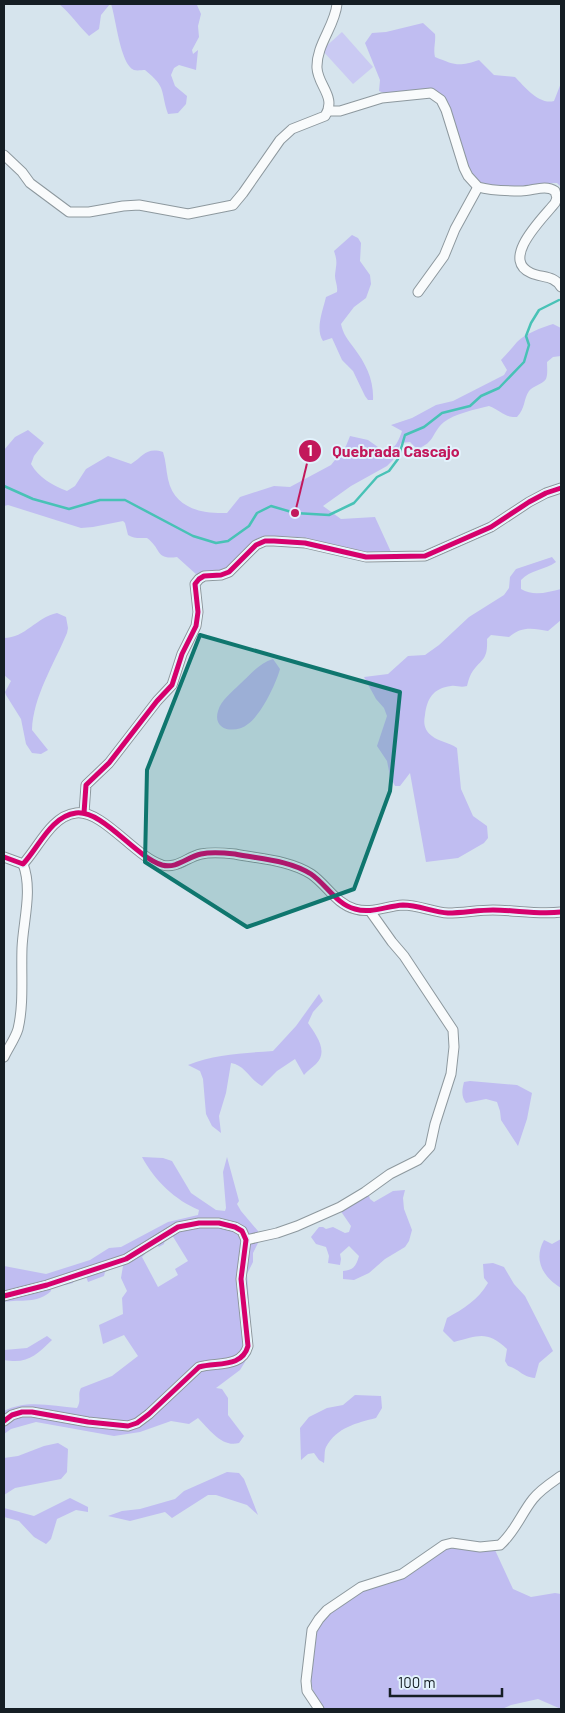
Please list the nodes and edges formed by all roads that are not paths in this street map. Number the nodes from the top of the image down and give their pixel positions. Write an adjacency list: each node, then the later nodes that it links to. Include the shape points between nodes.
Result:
1 (337, 4): 2 (street, via 317,66 328,95)
2 (328, 111): 3 (street, via 326,116 292,129 280,140 233,205 188,214 139,205 69,212 30,183); 4 (street, via 382,98 434,95 446,110 464,168)
3 (4, 155)
4 (478, 187): 5 (street, via 510,191 546,188 555,192 558,198 523,244 520,259 530,273 554,279); 6 (street, via 444,256)
5 (561, 287)
6 (418, 292)
7 (561, 488): 8 (street, via 529,502 491,527 425,556 366,556 313,544 274,540 256,545 228,572 199,578 195,584 196,626 172,685 109,763 86,785)
8 (84, 813): 10 (street, via 66,816 59,821); 11 (street, via 101,820 145,857 161,864 170,867 201,854 222,853 294,864 318,879 346,906)
9 (4, 858): 10 (street)
10 (23, 864): 13 (street, via 27,898 20,1017)
11 (370, 912): 12 (street, via 404,906 447,913 492,910 538,914); 14 (street, via 453,1030 450,1074 430,1148 418,1160 340,1207 297,1226)
12 (561, 912)
13 (4, 1057)
14 (246, 1240): 15 (street, via 242,1231 219,1223 178,1227 126,1259); 16 (street, via 241,1279 248,1346 241,1359 199,1367 148,1414 128,1426 32,1412 12,1415)
15 (4, 1296)
16 (4, 1421)
17 (561, 1476): 18 (street, via 533,1498 512,1533 500,1545 480,1547 452,1543 444,1546 402,1574 361,1587 318,1618 312,1630 306,1681 307,1691)
18 (319, 1709)

